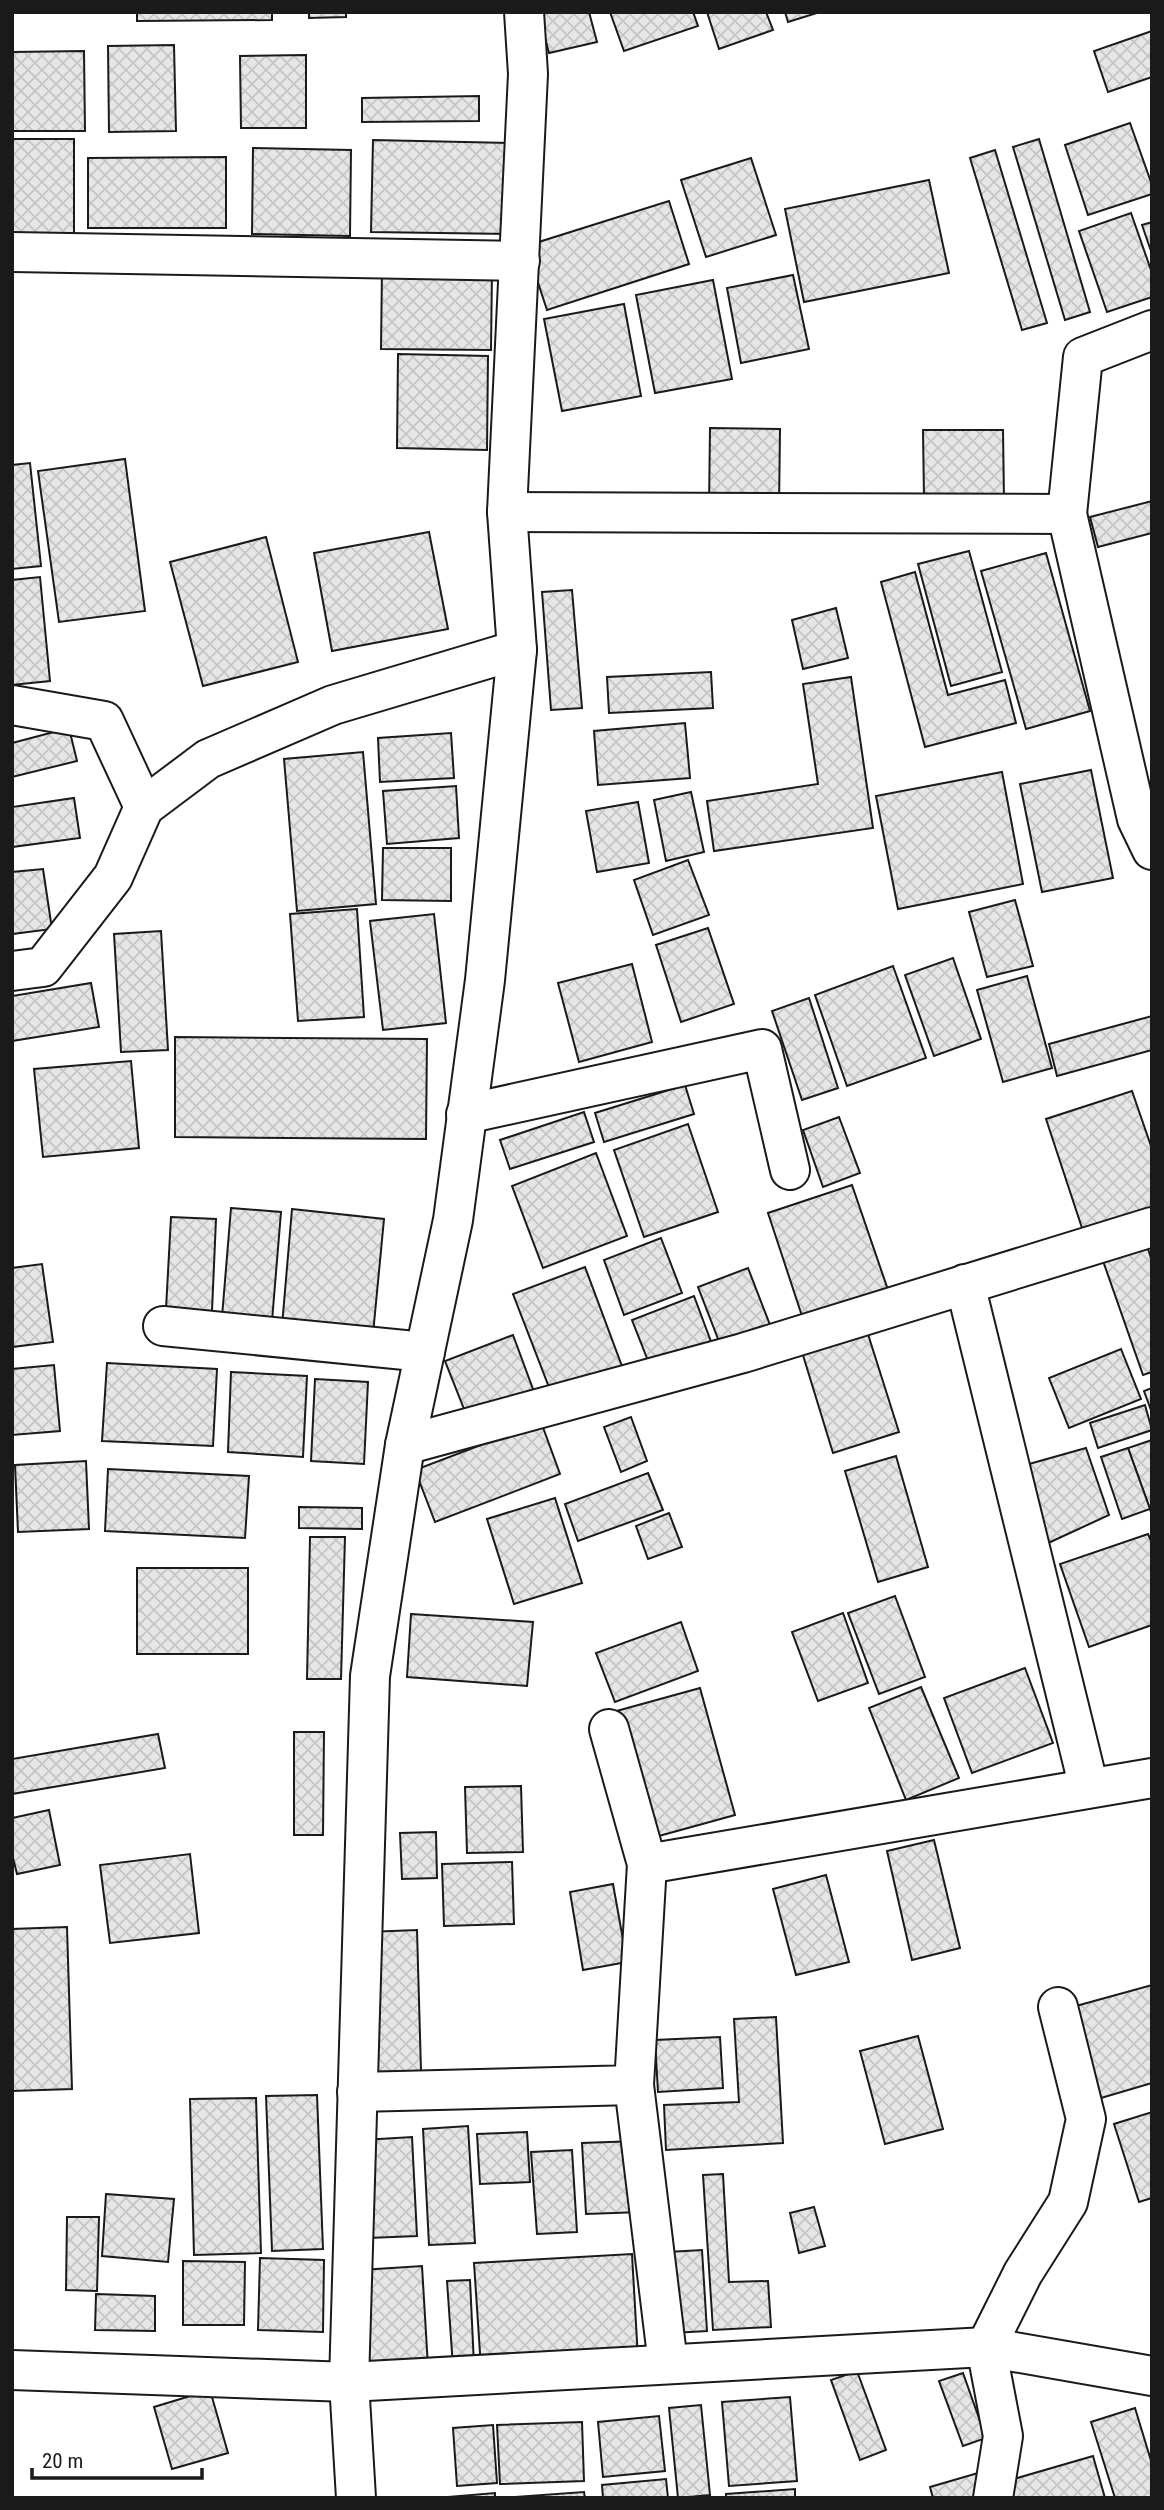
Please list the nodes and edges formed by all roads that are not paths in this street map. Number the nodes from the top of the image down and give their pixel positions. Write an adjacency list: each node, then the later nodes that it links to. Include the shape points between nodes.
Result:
1 (524, 12): 3 (street, via 528,74)
2 (12, 252): 3 (street)
3 (520, 261): 5 (street)
4 (1152, 330): 6 (street, via 1083,357)
5 (507, 512): 6 (street); 7 (street)
6 (1067, 514): 10 (street, via 1137,818)
7 (517, 650): 9 (street, via 333,705 208,759); 12 (street, via 485,980)
8 (12, 705): 9 (street, via 104,721)
9 (144, 807): 11 (street, via 113,877 43,967)
10 (1152, 850)
11 (12, 971)
12 (466, 1114): 13 (street, via 762,1049); 17 (street, via 453,1220)
13 (790, 1170)
14 (1152, 1227): 15 (street)
15 (965, 1284): 18 (street, via 743,1353); 21 (street)
16 (163, 1326): 17 (street)
17 (425, 1352): 18 (street)
18 (405, 1445): 25 (street, via 370,1676)
19 (609, 1729): 22 (street)
20 (1152, 1778): 21 (street)
21 (1089, 1788): 22 (street)
22 (647, 1864): 24 (street)
23 (1058, 2007): 26 (street, via 1086,2119 1071,2190)
24 (635, 2085): 25 (street); 27 (street)
25 (357, 2092): 30 (street)
26 (986, 2347): 27 (street); 29 (street); 32 (street, via 1003,2436)
27 (668, 2364): 30 (street)
28 (12, 2370): 30 (street)
29 (1152, 2376)
30 (349, 2382): 31 (street)
31 (356, 2498)
32 (993, 2498)

